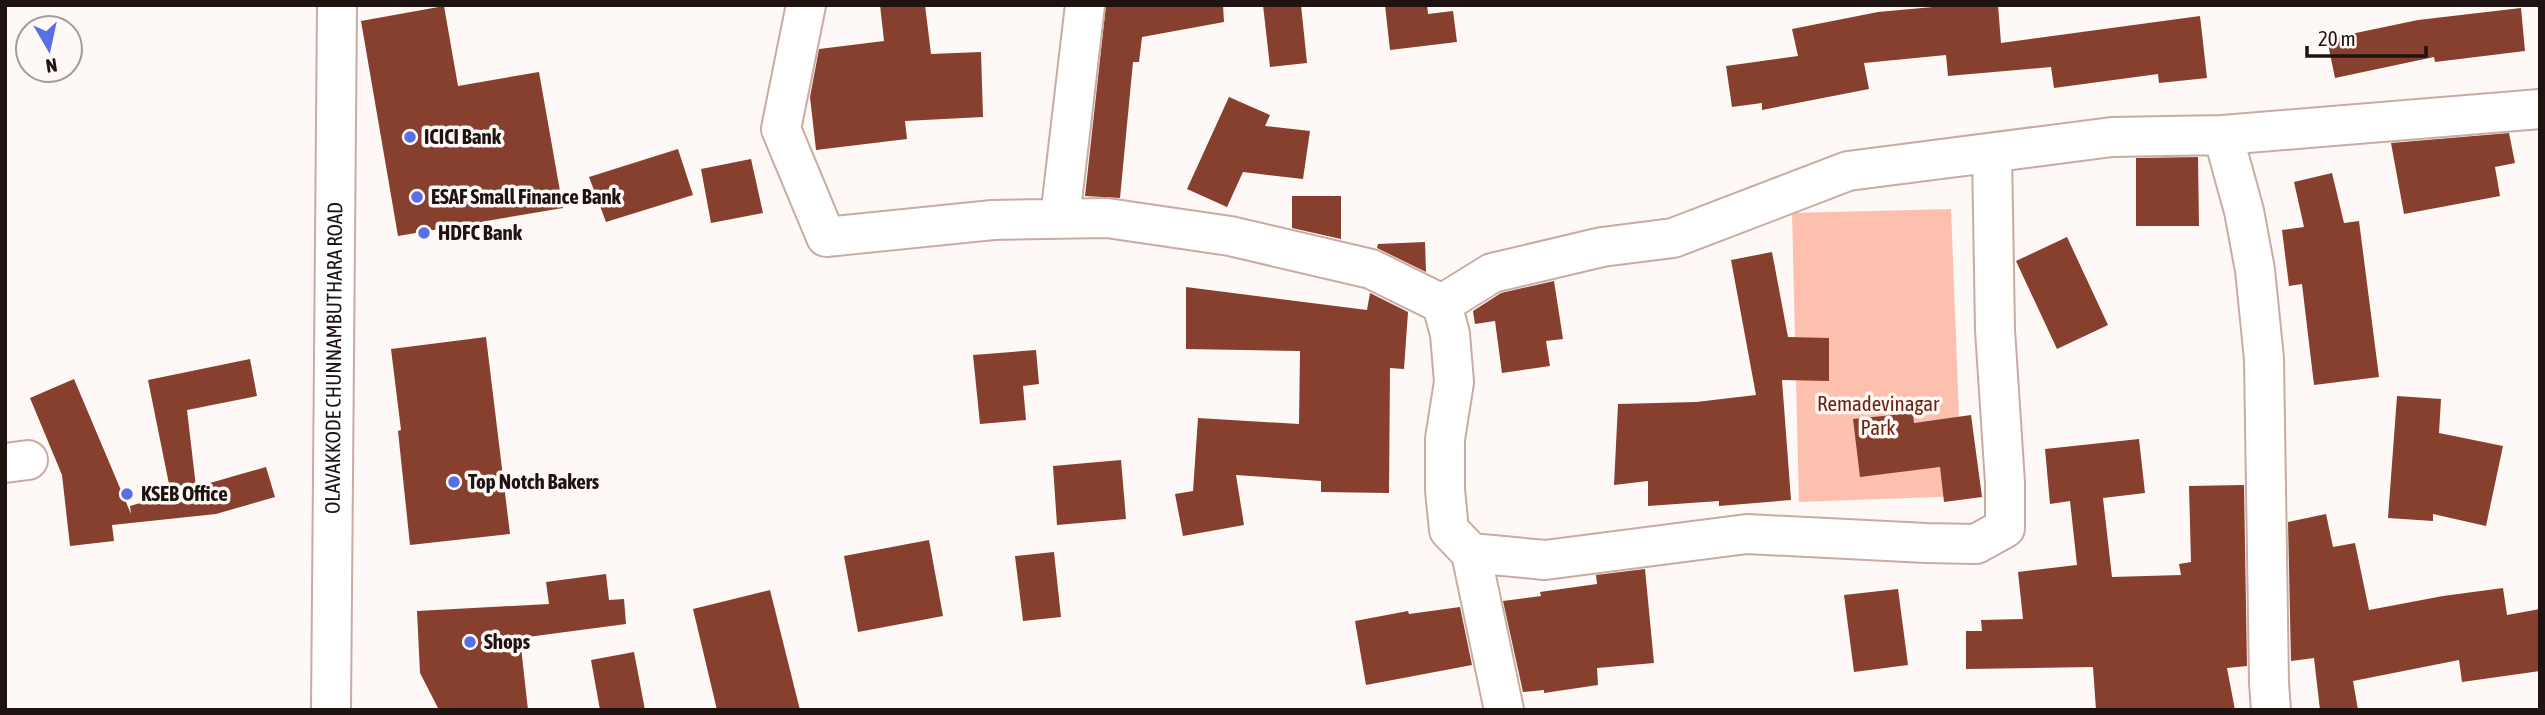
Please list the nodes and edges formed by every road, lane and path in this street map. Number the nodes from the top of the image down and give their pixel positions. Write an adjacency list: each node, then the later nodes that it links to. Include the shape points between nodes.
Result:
1 (337, 5): 10 (street, OLAVAKKODE CHUNNAMBUTHARA ROAD)
2 (806, 5): 7 (street, via 781,129 826,237)
3 (1085, 5): 7 (street)
4 (2540, 109): 5 (street)
5 (2223, 135): 6 (street, via 2112,137); 12 (street, via 2253,258 2264,359)
6 (1992, 153): 8 (street, via 1848,171 1673,238 1602,247 1492,273); 9 (street, via 2005,528 1976,544 1747,534 1545,560)
7 (1060, 218): 8 (street, via 1107,218 1230,236 1371,269)
8 (1442, 303): 9 (street, via 1454,382 1445,439 1449,530)
9 (1471, 553): 11 (street)
10 (331, 710)
11 (1504, 710)
12 (2272, 710)

